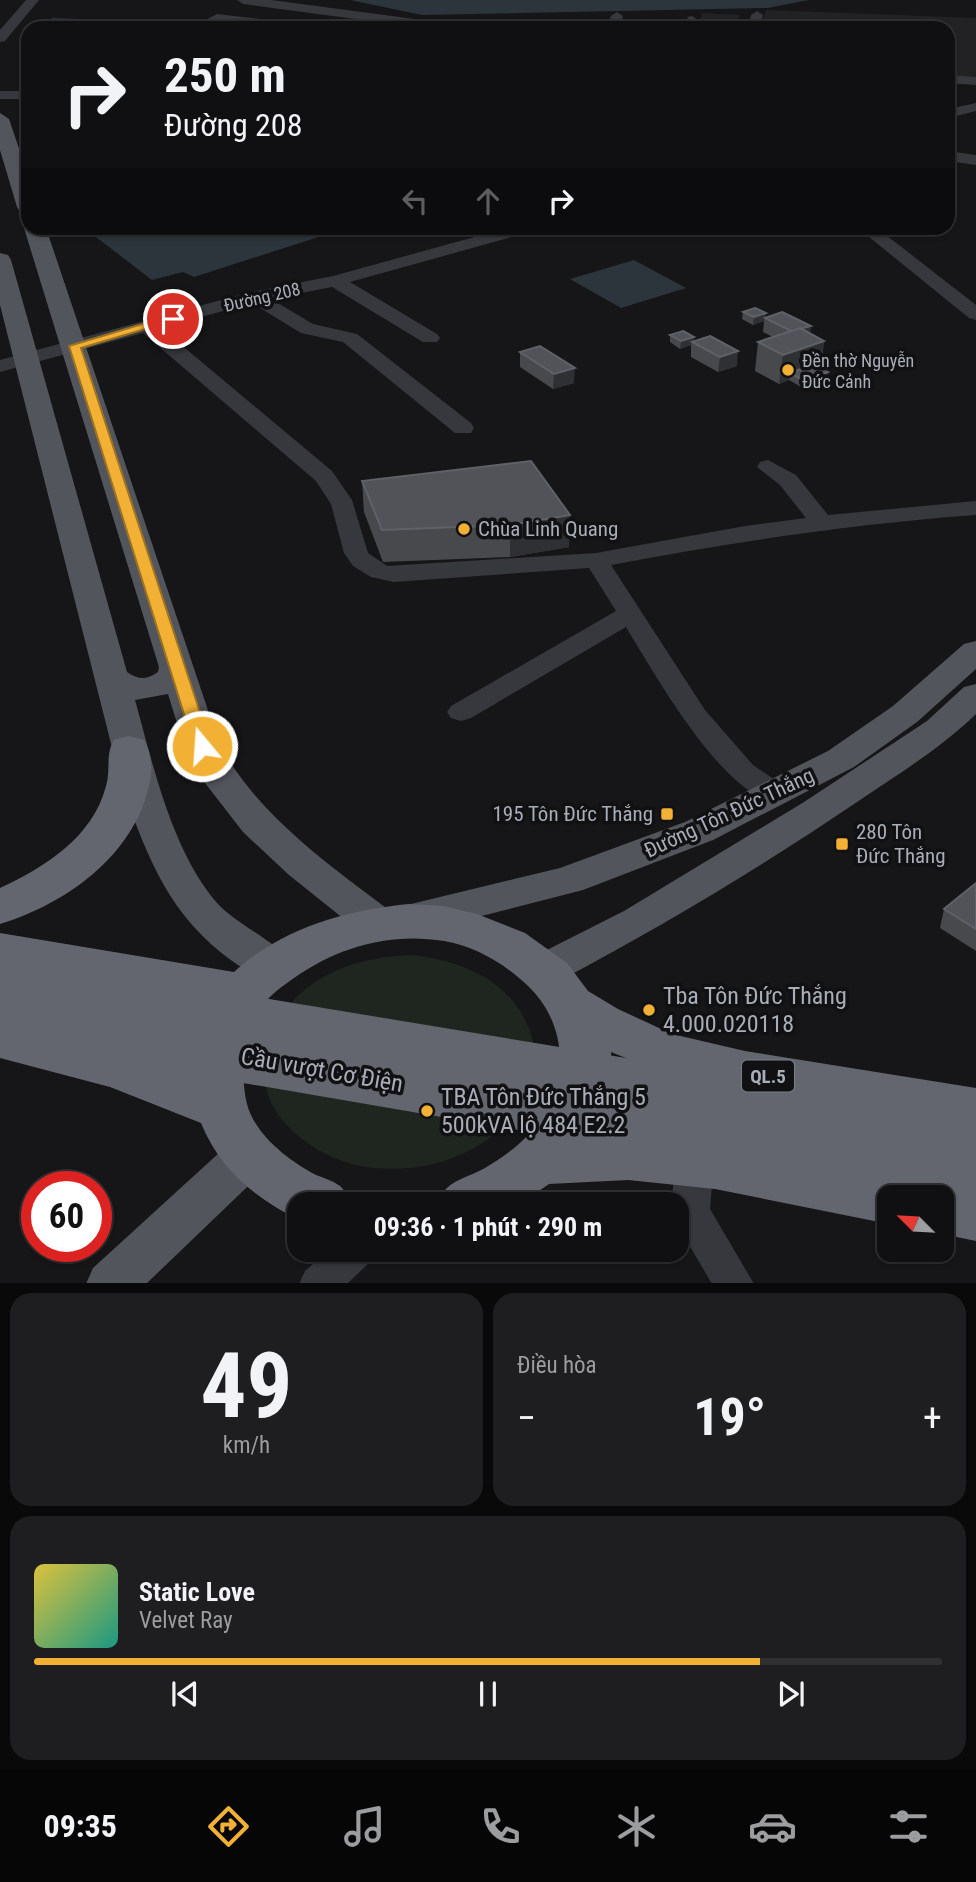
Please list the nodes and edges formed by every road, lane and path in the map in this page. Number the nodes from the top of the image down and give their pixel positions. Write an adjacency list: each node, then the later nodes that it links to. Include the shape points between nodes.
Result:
1 (33, 0): 6 (street)
2 (243, 0): 5 (street)
3 (211, 21): 4 (street)
4 (243, 21)
5 (400, 21)
6 (0, 38)
7 (955, 80): 8 (street)
8 (976, 81)
9 (0, 95): 10 (street)
10 (21, 95)
11 (976, 107): 12 (street)
12 (955, 112)
13 (0, 119): 16 (main road)
14 (955, 157): 15 (street)
15 (976, 160)
16 (21, 184)
17 (37, 235): 26 (main road)
18 (499, 235): 21 (street, Đường 208)
19 (876, 235): 23 (street)
20 (0, 260): 27 (main road)
21 (335, 281): 22 (street, Đường 208); 25 (street)
22 (254, 297): 24 (street, Đường 208); 28 (street, via 307,329 350,338)
23 (976, 314)
24 (146, 326): 26 (street, Đường 208); 32 (street, via 324,477 343,506 356,556 373,571 394,575)
25 (430, 338)
26 (75, 346): 27 (street, Đường 208); 35 (main road)
27 (12, 362): 36 (main road)
28 (463, 428)
29 (768, 467): 31 (street, via 788,480)
30 (976, 508): 31 (street)
31 (822, 523): 32 (street)
32 (596, 560): 33 (street)
33 (630, 614): 38 (street); 40 (street, via 695,716 743,772)
34 (976, 651): 40 (main road, Đường Tôn Đức Thắng, via 905,714 841,760)
35 (177, 664): 36 (main road, via 174,676 152,689 138,691); 42 (main road, via 202,746 242,810 285,851)
36 (113, 678): 39 (main road)
37 (976, 695): 46 (main road, Đường Tôn Đức Thắng, via 940,729 638,921)
38 (461, 712)
39 (130, 749): 41 (highway, via 127,799 107,834 49,883); 45 (main road, via 156,826 197,905)
40 (774, 793): 42 (main road, Đường Tôn Đức Thắng, via 699,831 569,880)
41 (0, 907)
42 (394, 922): 45 (highway, via 322,939 296,952); 46 (highway, via 462,928 485,935 506,944)
43 (0, 951): 45 (highway)
44 (0, 981): 51 (highway, Cầu vượt Cơ Điện, bridge)
45 (259, 981): 49 (highway, via 225,1032 216,1083)
46 (558, 988): 50 (highway, QL.5, via 592,1019 641,1044 694,1062); 53 (highway, via 585,1047 586,1071 572,1118)
47 (0, 1015): 55 (highway, Cầu vượt Cơ Điện, bridge)
48 (0, 1040): 49 (highway, via 134,1072)
49 (221, 1108): 52 (highway)
50 (976, 1110)
51 (976, 1142)
52 (248, 1156): 56 (highway); 62 (main road)
53 (538, 1162): 54 (highway, via 632,1155); 57 (highway, via 515,1181)
54 (695, 1162): 58 (highway); 64 (street, via 690,1211)
55 (976, 1182)
56 (293, 1192)
57 (491, 1192)
58 (877, 1198)
59 (954, 1212): 60 (highway)
60 (976, 1216)
61 (343, 1262): 63 (street)
62 (111, 1283)
63 (319, 1283)
64 (734, 1283)

